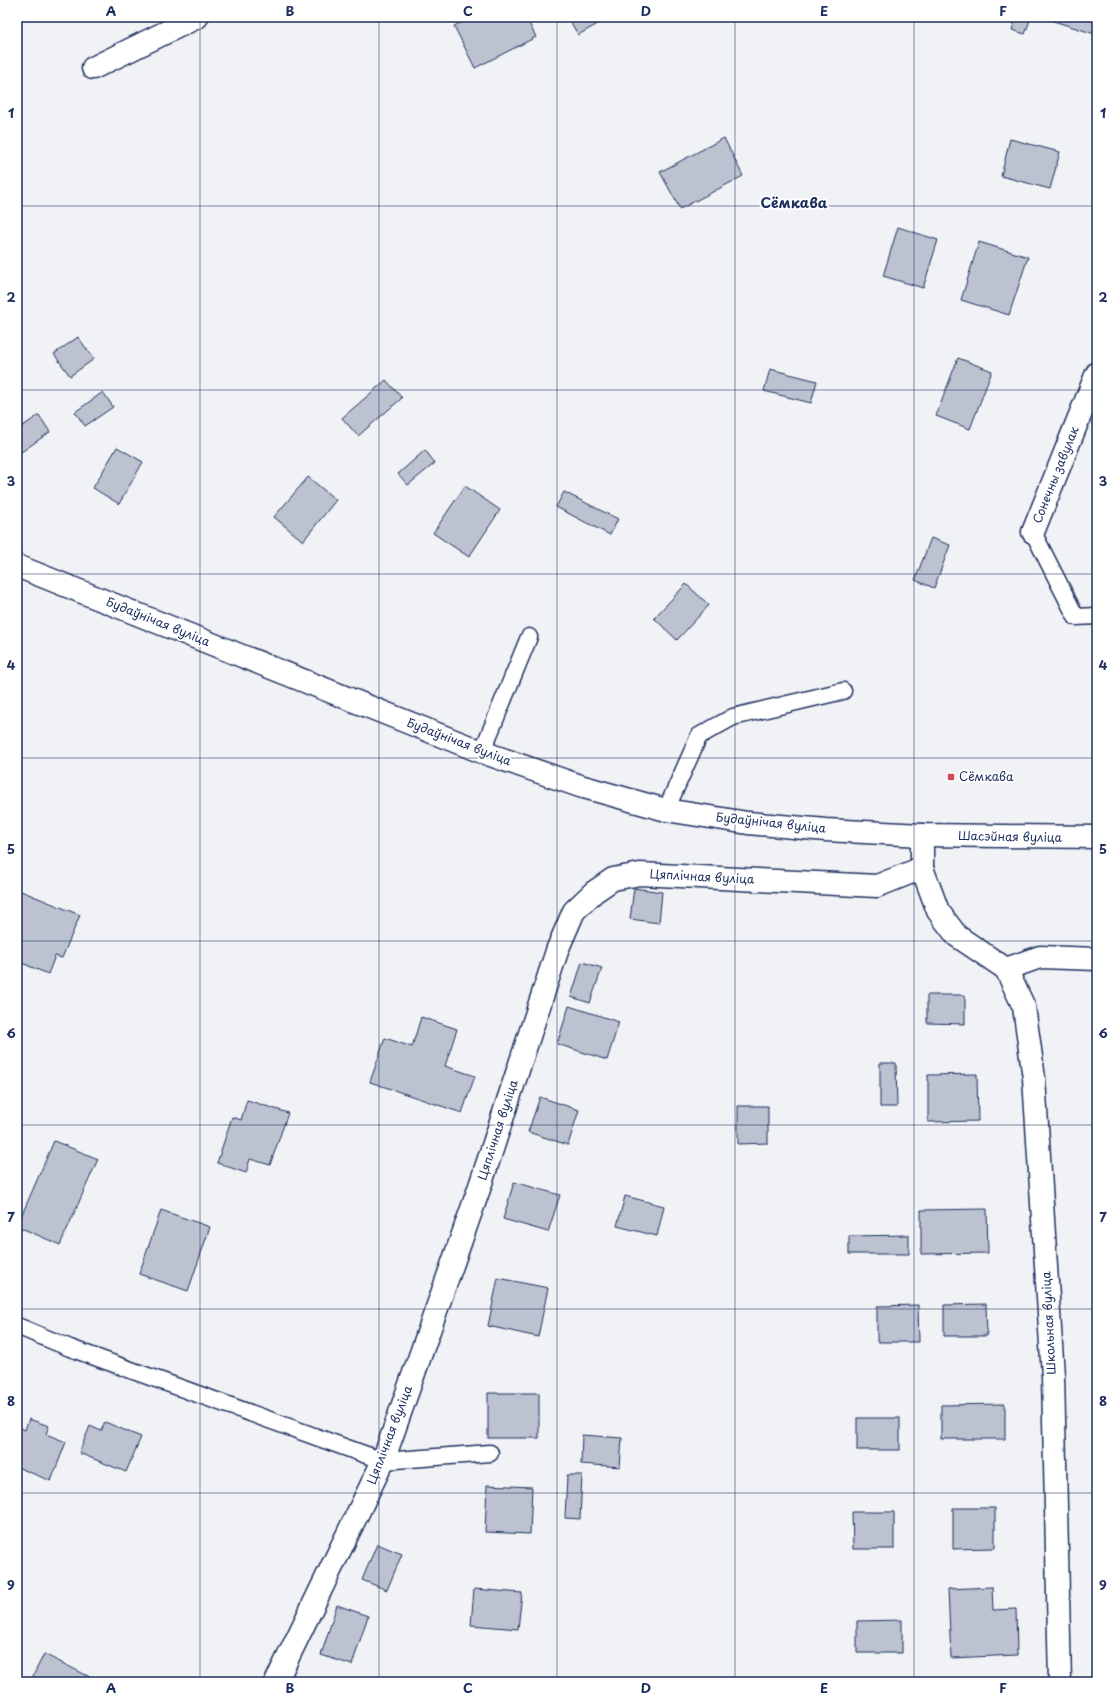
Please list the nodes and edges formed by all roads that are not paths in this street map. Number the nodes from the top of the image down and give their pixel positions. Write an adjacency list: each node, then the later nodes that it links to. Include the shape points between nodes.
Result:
1 (197, 17): 2 (street)
2 (93, 68)
3 (1097, 373): 4 (street, Сонечны завулак)
4 (1034, 532): 6 (lane, via 1076,617)
5 (17, 566): 9 (street, Будаўнічая вуліца)
6 (1097, 616)
7 (529, 638): 9 (lane)
8 (843, 691): 10 (lane, via 733,716 699,736)
9 (482, 752): 10 (street, Будаўнічая вуліца, via 580,786)
10 (666, 810): 11 (street, Будаўнічая вуліца, via 748,823)
11 (922, 835): 12 (street, Шасэйная вуліца); 13 (street)
12 (1097, 837)
13 (922, 868): 15 (street, via 938,911 957,936); 18 (street, Цяплічная вуліца, via 877,886 640,874 613,879 594,892 574,911 558,948 480,1186)
14 (1097, 959): 15 (street, via 1040,957)
15 (1006, 969): 20 (street, Школьная вуліца, via 1024,1007 1034,1078 1052,1376)
16 (17, 1326): 18 (lane, via 70,1348)
17 (490, 1453): 18 (lane)
18 (383, 1461): 19 (street, Цяплічная вуліца)
19 (276, 1682)
20 (1060, 1682)

